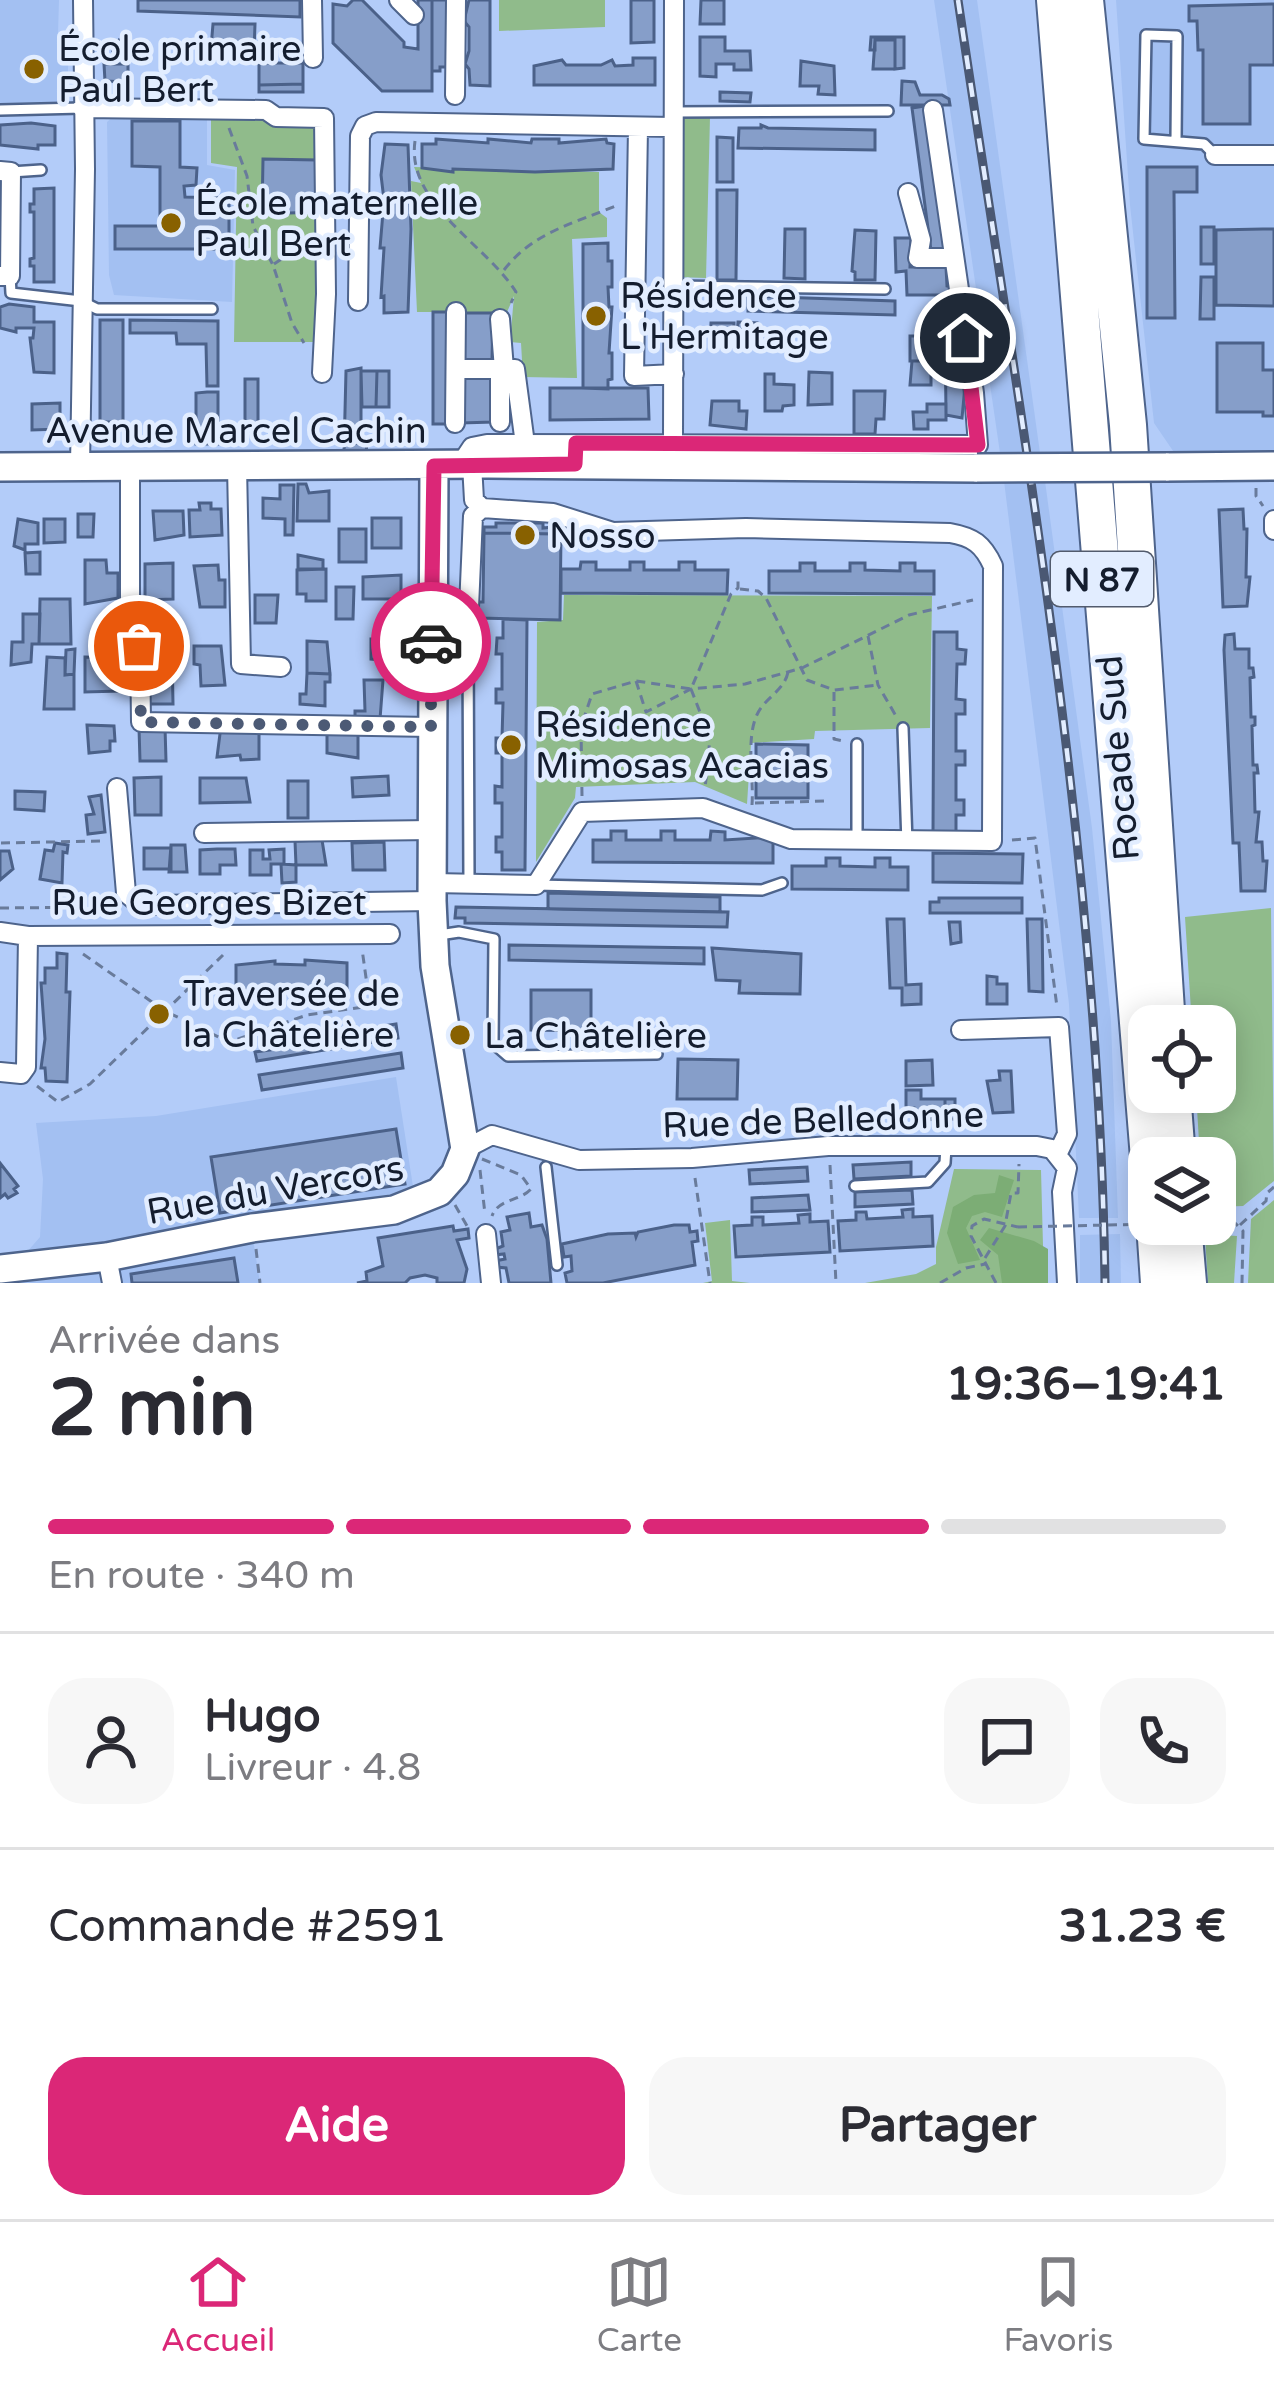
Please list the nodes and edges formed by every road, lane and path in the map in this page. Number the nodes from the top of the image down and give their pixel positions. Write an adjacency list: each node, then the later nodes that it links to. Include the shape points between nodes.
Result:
1 (83, 0): 10 (street)
2 (311, 0): 8 (street)
3 (399, 0): 7 (street)
4 (456, 0): 9 (street)
5 (674, 0): 15 (street)
6 (1068, 2): 96 (highway, Rocade Sud / N 87, via 1088,42 1129,425); 103 (highway, Rocade Sud / N 87)
7 (414, 15)
8 (313, 58)
9 (454, 95)
10 (82, 108): 11 (lane); 12 (street); 32 (street)
11 (0, 110)
12 (221, 110): 25 (street, via 324,118); 27 (path, via 247,176 253,226)
13 (933, 110): 26 (street)
14 (888, 111): 15 (lane)
15 (674, 119): 17 (street); 30 (street)
16 (417, 123): 17 (street); 28 (path, via 414,167 424,189); 33 (street, via 376,122 360,136)
17 (638, 127): 40 (street, via 634,376)
18 (1176, 140): 18 (lane, via 1177,36 1146,35 1144,139); 19 (lane, via 1204,144)
19 (1215, 155): 20 (street)
20 (1274, 155)
21 (41, 170): 22 (lane)
22 (5, 171): 29 (street)
23 (908, 194): 26 (street, via 918,258)
24 (607, 210): 28 (path, via 538,236)
25 (325, 213): 27 (path, via 303,245); 37 (street)
26 (953, 257): 44 (street, via 978,445)
27 (273, 265): 37 (path, via 292,323)
28 (503, 272): 36 (path, via 516,292)
29 (5, 276): 32 (lane, via 10,293)
30 (673, 286): 31 (lane); 40 (street)
31 (885, 289)
32 (82, 301): 34 (lane, via 97,309); 47 (street)
33 (358, 301)
34 (212, 309)
35 (456, 313): 38 (street)
36 (500, 319): 39 (street)
37 (322, 367)
38 (456, 369): 39 (street); 42 (street)
39 (502, 369): 41 (street); 43 (street, via 515,369)
40 (674, 374): 44 (street)
41 (500, 422)
42 (455, 423)
43 (525, 444): 45 (street); 46 (street, via 472,447)
44 (673, 444): 45 (street)
45 (576, 454): 46 (street, Avenue Marcel Cachin); 50 (street, Avenue Marcel Cachin, bridge, via 977,468)
46 (455, 465): 49 (street, Avenue Marcel Cachin); 52 (street, Avenue Marcel Cachin); 69 (street)
47 (80, 466): 48 (street, Avenue Marcel Cachin); 51 (street, Avenue Marcel Cachin)
48 (130, 466): 49 (street, Avenue Marcel Cachin); 60 (street)
49 (237, 466): 62 (street, via 241,664)
50 (1274, 466)
51 (0, 467)
52 (482, 508): 57 (street, via 553,513 613,532 950,533 986,549); 58 (street, via 473,516)
53 (1274, 520): 54 (street)
54 (1274, 530)
55 (738, 577): 56 (path)
56 (738, 588): 63 (path, via 766,598); 67 (path)
57 (992, 594): 59 (path, via 909,615); 80 (street)
58 (468, 632): 83 (lane)
59 (868, 636): 63 (path); 66 (path)
60 (130, 637): 61 (street); 69 (street, via 140,646 141,722)
61 (101, 639)
62 (281, 668)
63 (802, 668): 64 (path); 68 (path, via 807,680)
64 (788, 672): 67 (path); 73 (path, via 786,685 756,716 753,803)
65 (636, 681): 67 (path); 67 (path, via 646,712); 75 (path, via 592,694 581,728)
66 (878, 685): 68 (path); 70 (path)
67 (691, 689): 74 (path, via 710,738)
68 (834, 689): 71 (path, via 834,739)
69 (431, 727): 76 (street)
70 (903, 728): 82 (lane)
71 (857, 744): 78 (lane)
72 (117, 788): 79 (street)
73 (827, 801)
74 (703, 808): 75 (street); 78 (street, via 791,839)
75 (582, 812): 85 (street)
76 (432, 830): 77 (street); 86 (street)
77 (204, 833)
78 (857, 839): 82 (street)
79 (122, 841): 81 (path); 87 (street, via 126,892)
80 (992, 841): 82 (street); 98 (path, via 1035,838)
81 (1, 843)
82 (907, 843)
83 (469, 883): 85 (street); 86 (street)
84 (782, 883): 85 (lane, via 762,890)
85 (536, 885)
86 (433, 892): 87 (street); 93 (street)
87 (137, 902): 88 (path)
88 (0, 908)
89 (0, 932): 94 (street, Rue Georges Bizet)
90 (243, 934): 91 (street, Rue Georges Bizet); 95 (street, Rue Georges Bizet); 97 (path)
91 (359, 934): 92 (street, Rue Georges Bizet); 97 (path, via 370,1006 229,1042)
92 (390, 934)
93 (434, 935): 100 (lane, via 494,940 498,1051); 107 (street)
94 (28, 936): 95 (street, Rue Georges Bizet); 102 (street, Rue Georges Bizet)
95 (57, 936): 97 (path)
96 (1166, 1005)
97 (165, 1011): 102 (path, via 90,1084 58,1102)
98 (1060, 1027): 99 (street); 108 (street, via 1067,1134)
99 (961, 1030)
100 (657, 1054)
101 (0, 1072): 102 (street)
102 (21, 1074)
103 (1148, 1137)
104 (946, 1144): 105 (street, Rue de Belledonne); 106 (street, Rue de Belledonne); 111 (lane, via 945,1163 928,1181)
105 (1021, 1145): 108 (street, Rue de Belledonne); 116 (path, via 1018,1193 1011,1193)
106 (828, 1146): 109 (street, Rue de Belledonne); 130 (path)
107 (475, 1155): 110 (street, Rue de Belledonne, via 492,1135); 118 (street, Rue du Vercors, via 420,1202); 120 (path); 120 (path, via 521,1175 531,1189 494,1210)
108 (1057, 1155): 133 (street, via 1066,1168)
109 (692, 1158): 110 (street, Rue de Belledonne); 129 (path)
110 (549, 1161): 124 (lane)
111 (856, 1186)
112 (1274, 1187): 117 (path)
113 (1051, 1215): 119 (path)
114 (1128, 1225): 116 (path, bridge)
115 (1236, 1225): 117 (path)
116 (1005, 1226): 123 (path); 123 (path, via 984,1219 972,1226)
117 (1239, 1226): 136 (path)
118 (252, 1228): 126 (street, Rue du Vercors); 127 (path)
119 (1052, 1233)
120 (486, 1234): 128 (street)
121 (1156, 1245): 134 (highway)
122 (1184, 1245): 135 (highway)
123 (987, 1260): 131 (path); 132 (path)
124 (557, 1264)
125 (0, 1269): 126 (street, Rue du Vercors)
126 (109, 1270)
127 (260, 1283)
128 (491, 1283)
129 (710, 1283)
130 (836, 1283)
131 (940, 1283)
132 (997, 1283)
133 (1067, 1283)
134 (1160, 1283)
135 (1187, 1283)
136 (1242, 1283)

